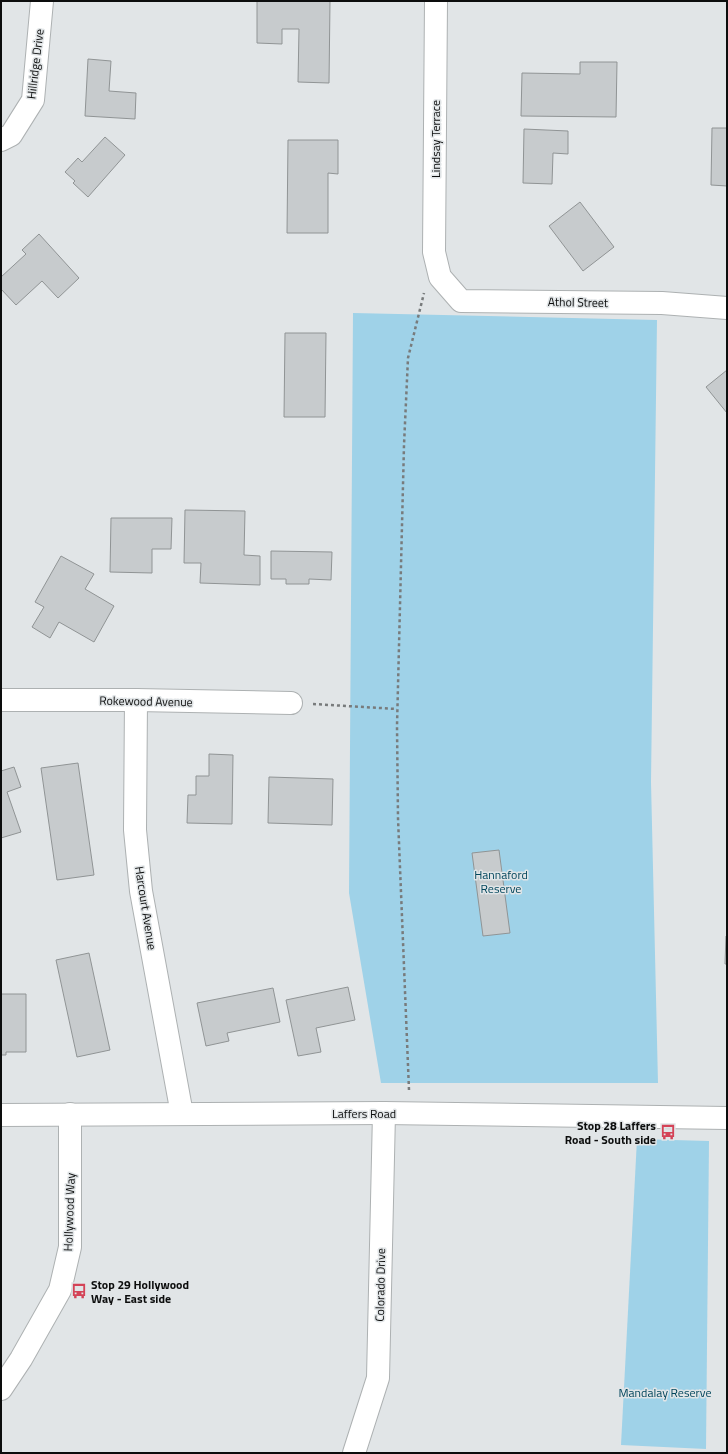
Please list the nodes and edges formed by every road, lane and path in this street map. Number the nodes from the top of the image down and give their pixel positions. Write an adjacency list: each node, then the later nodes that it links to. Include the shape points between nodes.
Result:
1 (42, 1): 3 (street, Hillridge Drive, via 33,100 11,135)
2 (436, 1): 4 (street, Lindsay Terrace, via 434,252)
3 (1, 140)
4 (440, 277): 5 (street, Athol Street, via 461,301 662,303); 9 (path, via 426,286 408,358)
5 (727, 308)
6 (1, 700): 7 (street, Rokewood Avenue)
7 (136, 700): 8 (street, Rokewood Avenue); 12 (street, Harcourt Avenue, via 135,830 141,891)
8 (291, 703): 9 (path)
9 (397, 709): 13 (path)
10 (384, 1113): 12 (street, Laffers Road); 13 (street, Laffers Road); 17 (street, Colorado Drive, via 378,1378)
11 (70, 1114): 12 (street, Laffers Road); 14 (street, Laffers Road); 16 (street, Hollywood Way, via 70,1247 60,1290)
12 (182, 1114)
13 (408, 1114): 15 (street, Laffers Road)
14 (1, 1115)
15 (727, 1118)
16 (1, 1389)
17 (354, 1453)

